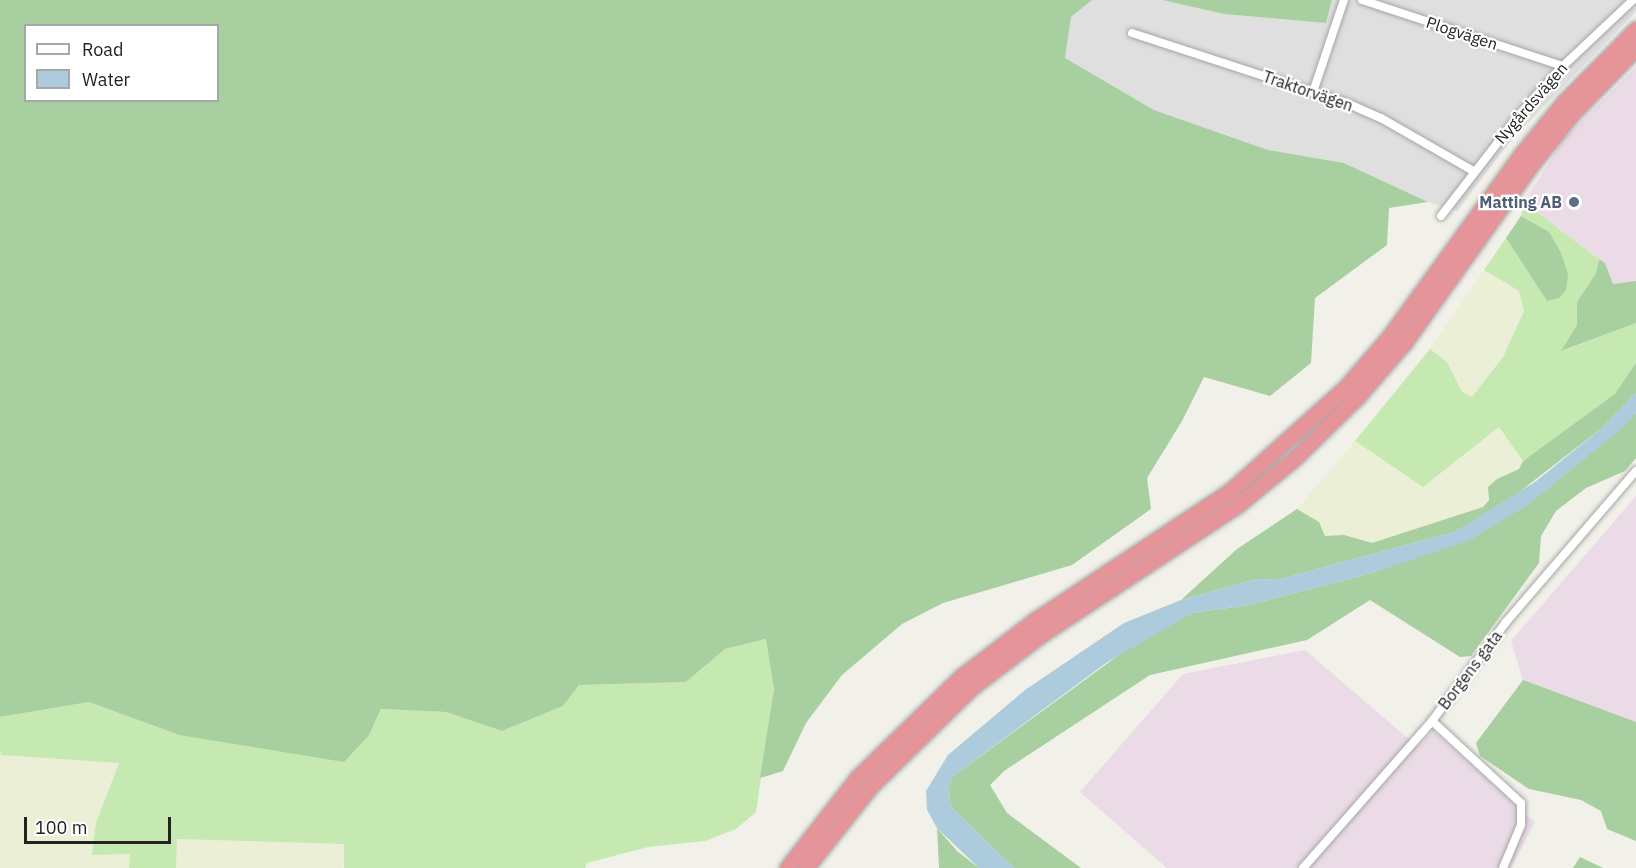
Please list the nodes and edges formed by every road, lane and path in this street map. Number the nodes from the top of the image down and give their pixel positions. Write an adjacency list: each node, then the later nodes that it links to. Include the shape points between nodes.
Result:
1 (1344, 0): 8 (street)
2 (1362, 0): 7 (street, Plogvägen)
3 (1633, 0): 7 (street, Nygårdsvägen)
4 (1636, 29): 13 (highway, via 1564,102 1520,156 1389,337 1346,387 1230,491 1035,620 955,682 856,778)
5 (1132, 33): 8 (street, Traktorvägen)
6 (1636, 48): 14 (highway, via 1551,139 1404,343 1351,403 1296,457 1239,504 1042,634 971,688 870,787)
7 (1563, 66): 9 (street, Nygårdsvägen)
8 (1313, 92): 9 (street, Traktorvägen, via 1381,118)
9 (1473, 171): 10 (street, Nygårdsvägen)
10 (1441, 216)
11 (1636, 471): 12 (street, Borgens gata, via 1506,622)
12 (1432, 721): 15 (street, Borgens gata); 16 (street, via 1521,803 1521,825)
13 (786, 868)
14 (806, 868)
15 (1303, 868)
16 (1503, 868)

